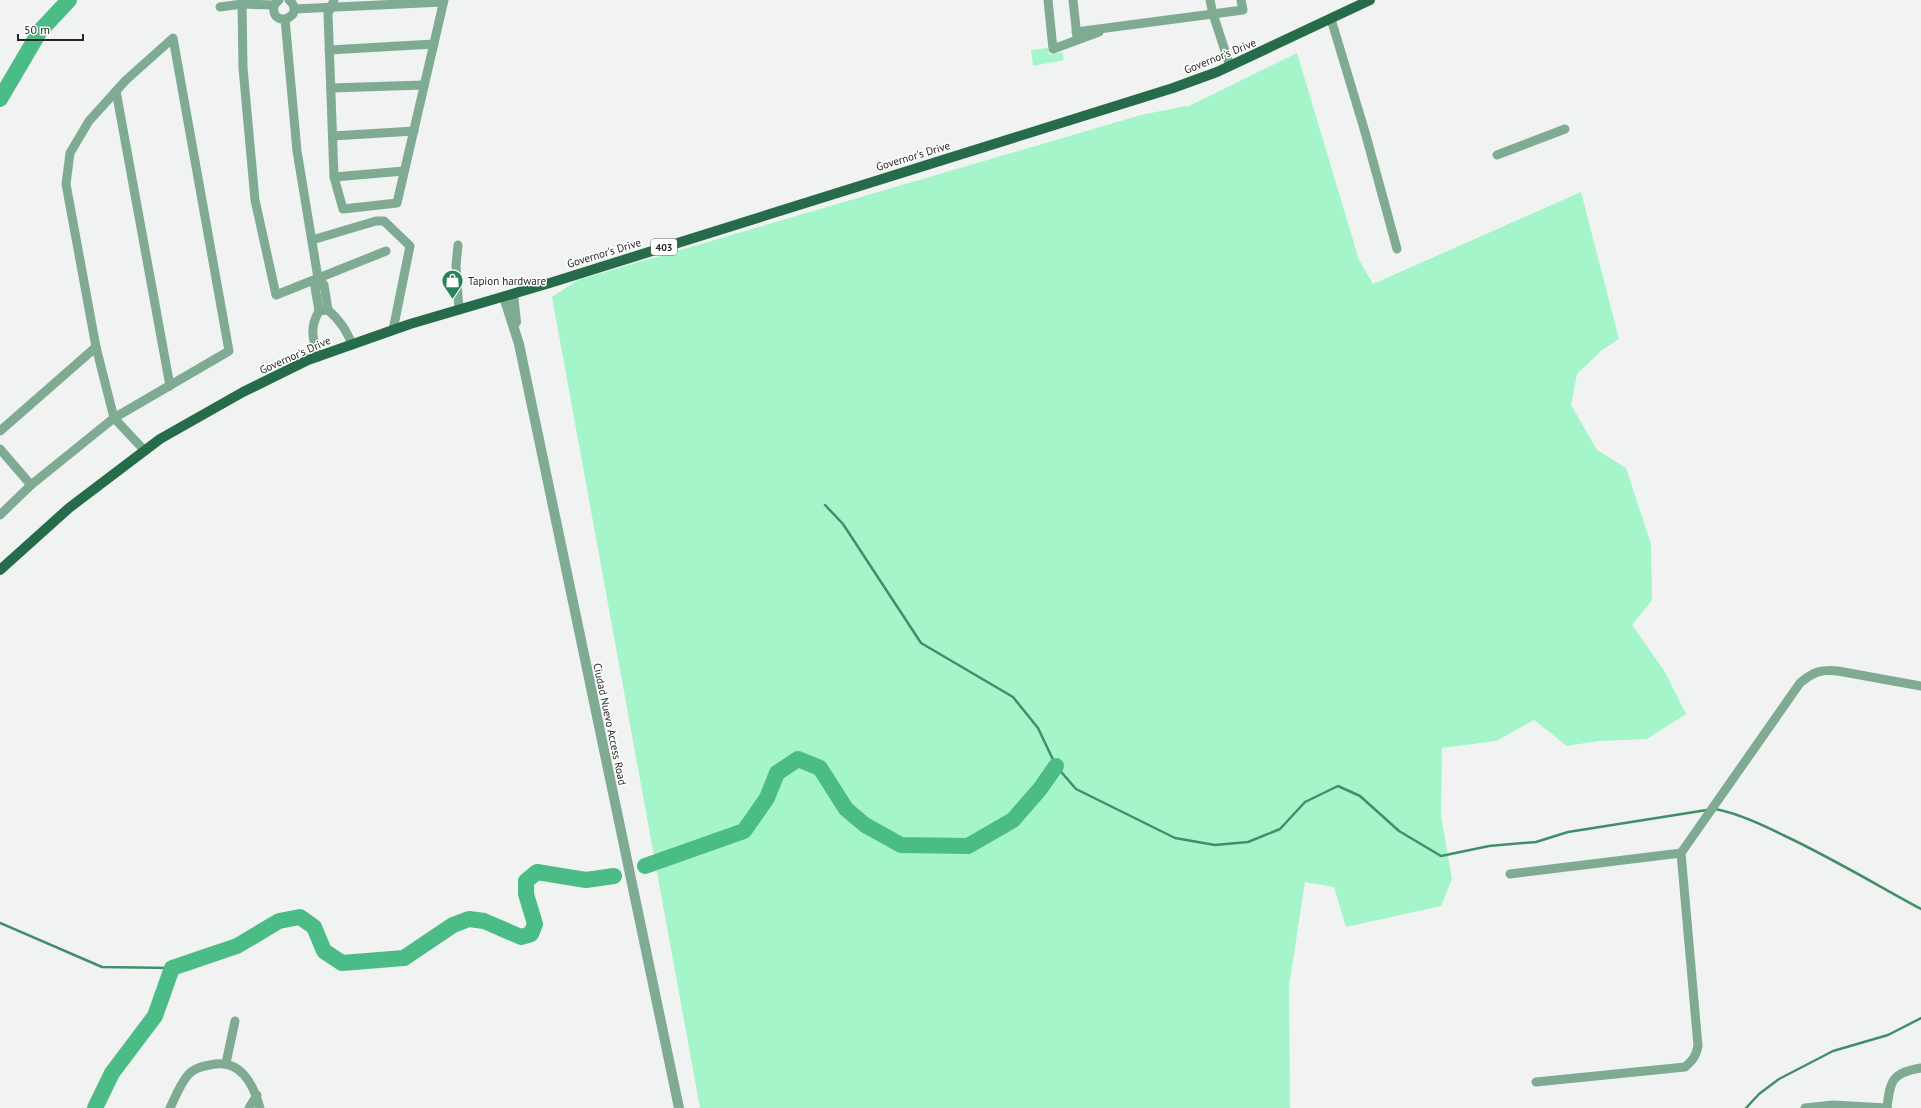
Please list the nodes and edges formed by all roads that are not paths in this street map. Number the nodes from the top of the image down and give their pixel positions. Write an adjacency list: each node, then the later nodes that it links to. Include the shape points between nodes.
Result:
1 (288, 0): 12 (street)
2 (1048, 0): 16 (street, via 1053,49)
3 (1073, 0): 16 (street)
4 (1210, 0): 13 (street)
5 (1241, 0): 13 (street, via 1243,10)
6 (1370, 0): 15 (main road, Governor's Drive / 403)
7 (444, 1): 10 (street); 17 (street)
8 (277, 3): 9 (street); 14 (street, via 276,16)
9 (242, 4): 11 (street); 33 (street, via 243,68 255,200 276,295)
10 (332, 4): 12 (street); 18 (street, via 328,14)
11 (220, 7)
12 (294, 9): 14 (street, via 291,16)
13 (1213, 14): 16 (street, via 1115,27); 19 (street)
14 (285, 19): 29 (street, via 297,151)
15 (1331, 19): 19 (main road, Governor's Drive / 403); 31 (street)
16 (1077, 36)
17 (434, 44): 18 (street); 20 (street)
18 (329, 50): 21 (street)
19 (1230, 66): 34 (main road, Governor's Drive / 403, via 1173,88)
20 (424, 85): 21 (street); 24 (street)
21 (331, 88): 25 (street)
22 (116, 92): 40 (street, via 89,121 70,153 66,184); 42 (street); 42 (street, via 173,38 228,351)
23 (1565, 130): 26 (street)
24 (414, 131): 25 (street); 27 (street)
25 (333, 136): 28 (street)
26 (1497, 155)
27 (404, 172): 28 (street); 28 (street, via 397,203 343,209)
28 (334, 177)
29 (312, 240): 33 (street); 38 (street, via 376,221 384,221 410,246)
30 (458, 245): 36 (street, via 456,266)
31 (1397, 250)
32 (386, 251): 33 (street)
33 (318, 278): 35 (street, via 324,285); 37 (street, via 315,287)
34 (509, 295): 36 (main road, Governor's Drive / 403); 61 (street, Ciudad Nuevo Access Road)
35 (328, 310): 37 (street); 39 (street, via 345,327)
36 (459, 310): 38 (main road, Governor's Drive / 403)
37 (319, 311): 41 (street, via 312,322)
38 (393, 330): 39 (main road, Governor's Drive / 403)
39 (352, 344): 41 (main road, Governor's Drive / 403)
40 (96, 347): 43 (street); 44 (street)
41 (318, 357): 46 (main road, Governor's Drive / 403, via 211,409)
42 (170, 386): 43 (street)
43 (114, 418): 46 (street); 47 (street)
44 (0, 430)
45 (0, 449): 47 (street)
46 (144, 450): 49 (main road, Governor's Drive / 403, via 69,508)
47 (31, 485): 48 (street)
48 (0, 515)
49 (0, 570)
50 (1921, 686): 51 (street, via 1838,671 1824,670 1811,673 1800,683)
51 (1681, 854): 52 (street); 56 (street, via 1698,1046 1696,1055 1685,1067)
52 (1510, 874)
53 (235, 1021): 54 (street)
54 (226, 1063): 57 (street, via 242,1072); 58 (street, via 200,1067 188,1074)
55 (1921, 1068): 63 (street, via 1904,1071 1893,1080)
56 (1536, 1082)
57 (257, 1095): 59 (street); 60 (street)
58 (170, 1108)
59 (250, 1108)
60 (260, 1108)
61 (679, 1108)
62 (1807, 1108): 63 (street)
63 (1887, 1108)

